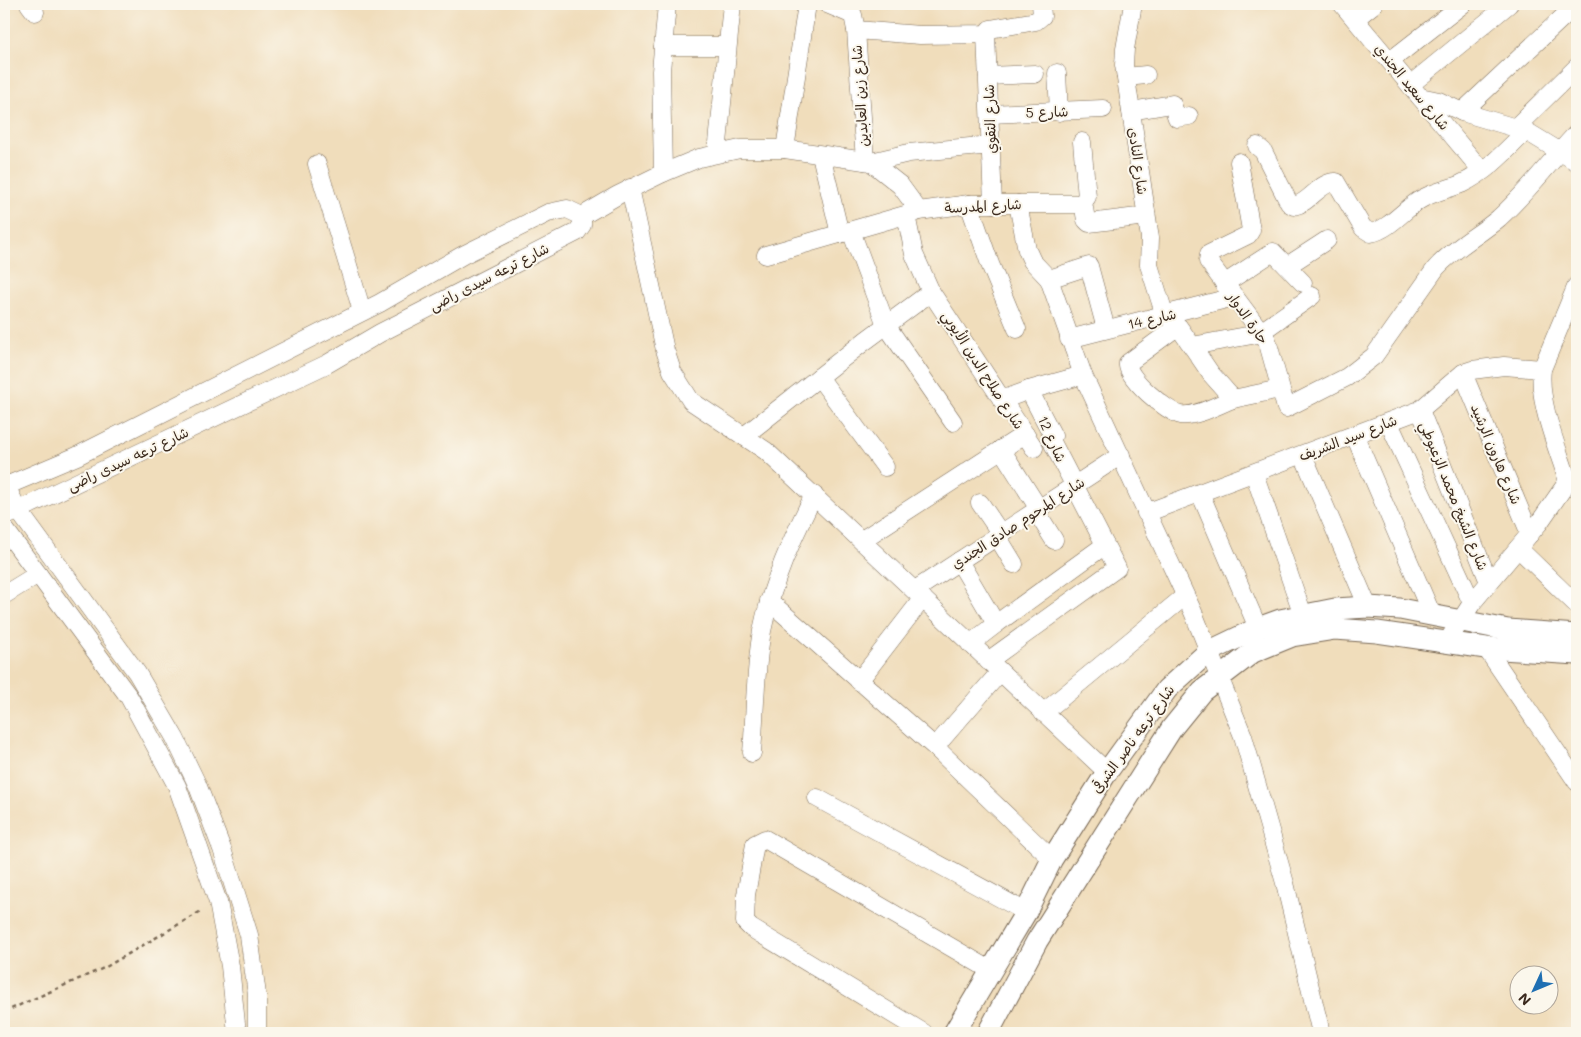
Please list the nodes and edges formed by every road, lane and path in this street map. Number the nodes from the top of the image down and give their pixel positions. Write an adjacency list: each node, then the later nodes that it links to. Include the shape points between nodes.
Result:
1 (667, 4): 15 (street)
2 (732, 4): 16 (street)
3 (806, 4): 36 (street)
4 (827, 4): 13 (street, via 853,15)
5 (1041, 4): 14 (street, via 1039,20 990,29)
6 (1133, 4): 23 (street, شارع النادى, via 1124,56)
7 (1342, 4): 12 (street, شارع سعيد الجندي)
8 (1374, 4): 12 (street)
9 (1462, 4): 17 (street)
10 (1509, 4): 24 (street)
11 (1577, 4): 28 (street)
12 (1354, 19): 17 (street, شارع سعيد الجندي)
13 (856, 30): 14 (street, via 920,35); 40 (street, شارع زين العابدين)
14 (986, 34): 22 (street, شارع التقوي)
15 (663, 46): 16 (street); 45 (street)
16 (727, 46): 38 (street)
17 (1390, 61): 24 (street, شارع سعيد الجندي)
18 (1577, 67): 31 (street)
19 (1057, 73): 27 (street)
20 (1035, 74): 22 (street)
21 (1146, 75): 23 (street)
22 (988, 76): 29 (street, شارع التقوي)
23 (1126, 77): 26 (street, شارع النادى)
24 (1415, 91): 28 (street); 44 (street, شارع سعيد الجندي)
25 (1103, 109): 27 (street, شارع 5)
26 (1131, 111): 30 (street, via 1172,104 1177,118); 53 (street, شارع النادى)
27 (1059, 112): 29 (street, شارع 5)
28 (1462, 112): 31 (street)
29 (990, 114): 34 (street, شارع التقوي)
30 (1189, 116)
31 (1521, 129): 37 (street); 44 (street)
32 (1577, 133): 37 (street)
33 (1082, 142): 47 (street, via 1087,197)
34 (991, 145): 40 (street, شارع ترعه سيدى راضى, via 909,153); 49 (street, شارع التقوي)
35 (1257, 146): 44 (street, via 1263,151 1289,203 1294,206 1300,204 1326,184 1336,182 1363,228 1371,233 1430,194 1460,184)
36 (785, 149): 38 (street, شارع ترعه سيدى راضى, via 747,148); 39 (street, شارع ترعه سيدى راضى)
37 (1560, 150): 42 (street); 74 (street, حارة الدوار, via 1498,219 1446,256 1374,356 1347,377 1286,408)
38 (717, 153): 45 (street, شارع ترعه سيدى راضى)
39 (821, 155): 40 (street, شارع ترعه سيدى راضى); 54 (street)
40 (868, 162): 51 (street, via 900,184)
41 (1239, 162): 60 (street, حارة الدوار, via 1251,230 1248,235 1208,254 1208,261)
42 (1577, 162)
43 (317, 164): 62 (street)
44 (1482, 171)
45 (663, 173): 46 (street, شارع ترعه سيدى راضى)
46 (630, 188): 52 (street, شارع ترعه سيدى راضى); 81 (street, via 672,371 691,401)
47 (1084, 202): 50 (street, شارع المدرسة); 53 (street, via 1089,223)
48 (969, 204): 49 (street, شارع المدرسة); 51 (street, شارع المدرسة); 65 (street)
49 (994, 204): 50 (street, شارع المدرسة)
50 (1018, 204): 58 (street, via 1027,250 1038,269)
51 (913, 213): 54 (street, شارع المدرسة); 61 (street, شارع صلاح الدين الأيوبي, via 914,254)
52 (582, 216): 62 (street, via 567,209 548,213); 95 (street, شارع ترعه سيدى راضى, via 582,225 577,232 380,333 327,364)
53 (1146, 216): 63 (street, شارع النادى, via 1150,238 1149,265)
54 (846, 232): 56 (street, شارع المدرسة); 64 (street)
55 (1327, 240): 57 (street)
56 (766, 255)
57 (1287, 266): 60 (street, شارع 14, via 1273,252); 67 (street, via 1307,290)
58 (1049, 279): 66 (street, via 1089,266); 68 (street)
59 (1577, 284): 70 (street)
60 (1229, 290): 63 (street, شارع 14); 67 (street, حارة الدوار)
61 (931, 292): 64 (street); 77 (street, شارع صلاح الدين الأيوبي)
62 (362, 311): 88 (street, via 77,456)
63 (1165, 316): 66 (street, شارع 14)
64 (886, 325): 73 (street); 79 (street)
65 (1017, 329)
66 (1106, 329): 68 (street, شارع 14)
67 (1262, 333): 69 (street); 74 (street, حارة الدوار, via 1269,346)
68 (1069, 339): 72 (street)
69 (1192, 346): 76 (street); 76 (street, via 1178,326 1131,360 1128,370 1155,398 1181,414 1196,413)
70 (1542, 369): 71 (street, شارع سيد الشريف, via 1485,367); 97 (street, via 1543,396 1567,478 1565,488)
71 (1463, 373): 78 (street, شارع سيد الشريف); 97 (street, شارع هارون الرشيد)
72 (1083, 375): 75 (street); 84 (street)
73 (819, 377): 81 (street); 86 (street)
74 (1280, 389): 76 (street)
75 (1029, 390): 77 (street); 89 (street, شارع 12)
76 (1233, 399)
77 (1002, 400): 83 (street, شارع صلاح الدين الأيوبي, via 1030,441)
78 (1420, 410): 80 (street, شارع سيد الشريف); 106 (street, شارع الشيخ محمد الزعبوطي)
79 (953, 422)
80 (1389, 423): 82 (street, شارع سيد الشريف); 111 (street)
81 (744, 436): 91 (street, via 766,451)
82 (1355, 436): 85 (street, شارع سيد الشريف); 115 (street)
83 (1002, 449): 93 (street); 99 (street)
84 (1121, 455): 89 (street, شارع المرحوم صادق الجندي); 94 (street)
85 (1303, 455): 87 (street, شارع سيد الشريف); 113 (street)
86 (884, 467)
87 (1254, 473): 90 (street, شارع سيد الشريف); 114 (street)
88 (5, 484): 95 (street)
89 (1074, 486): 93 (street, شارع المرحوم صادق الجندي); 101 (street, شارع 12)
90 (1200, 493): 94 (street, شارع سيد الشريف); 118 (street)
91 (814, 495): 99 (street); 110 (street, via 779,567)
92 (980, 503): 98 (street)
93 (1038, 510): 98 (street, شارع المرحوم صادق الجندي); 100 (street)
94 (1146, 513): 109 (street)
95 (11, 514): 140 (street, via 138,673 197,784 249,935)
96 (4, 528): 105 (street)
97 (1530, 534): 102 (street)
98 (999, 535): 103 (street, شارع المرحوم صادق الجندي); 104 (street)
99 (862, 540): 107 (street)
100 (1054, 540)
101 (1105, 545): 117 (street); 125 (street, شارع 12, via 1117,568)
102 (1518, 548): 106 (street); 112 (street)
103 (959, 561): 107 (street, شارع المرحوم صادق الجندي); 117 (street)
104 (1014, 564)
105 (38, 574): 108 (street); 135 (street, via 128,697 150,735 177,786)
106 (1489, 582): 111 (street)
107 (919, 594): 121 (street); 127 (street, شارع المرحوم صادق الجندي)
108 (4, 595)
109 (1185, 596): 123 (street); 128 (street)
110 (769, 601): 127 (street); 130 (street, via 762,633)
111 (1472, 603): 116 (street)
112 (1577, 605)
113 (1368, 608): 114 (street, شارع ترعه ناصر الشرقى, via 1335,609); 115 (street, شارع ترعه ناصر الشرقى)
114 (1303, 615): 118 (street, شارع ترعه ناصر الشرقى)
115 (1432, 615): 116 (street, شارع ترعه ناصر الشرقى)
116 (1460, 621): 119 (street, شارع ترعه ناصر الشرقى, via 1508,630); 120 (street)
117 (996, 624): 121 (street)
118 (1258, 628): 123 (street, شارع ترعه ناصر الشرقى)
119 (1577, 634)
120 (1447, 642): 122 (street, شارع ترعه ناصر الشرقى); 126 (street, شارع ترعه ناصر الشرقى, via 1335,629 1292,636 1272,644 1253,652)
121 (970, 644): 125 (street)
122 (1486, 648): 124 (street, شارع ترعه ناصر الشرقى); 132 (street)
123 (1208, 652): 126 (street); 131 (street, شارع ترعه ناصر الشرقى, via 1167,689)
124 (1577, 654)
125 (994, 667): 128 (street); 129 (street)
126 (1218, 676): 143 (street, شارع ترعه ناصر الشرقى, via 1172,728 1037,941); 144 (street, via 1243,736 1263,801)
127 (859, 681): 129 (street)
128 (1043, 712): 131 (street)
129 (935, 747): 134 (street)
130 (752, 753)
131 (1107, 772): 134 (street, شارع ترعه ناصر الشرقى)
132 (1577, 782)
133 (817, 798): 136 (street)
134 (1052, 859): 136 (street, شارع ترعه ناصر الشرقى)
135 (218, 902): 138 (path, via 106,967); 139 (street, via 230,966)
136 (1026, 912): 137 (street, شارع ترعه ناصر الشرقى)
137 (992, 971): 141 (street, via 765,839 755,844 746,894 745,922 750,928); 142 (street, شارع ترعه ناصر الشرقى)
138 (4, 1012)
139 (237, 1033)
140 (257, 1033)
141 (924, 1033)
142 (954, 1033)
143 (988, 1033)
144 (1321, 1033)

